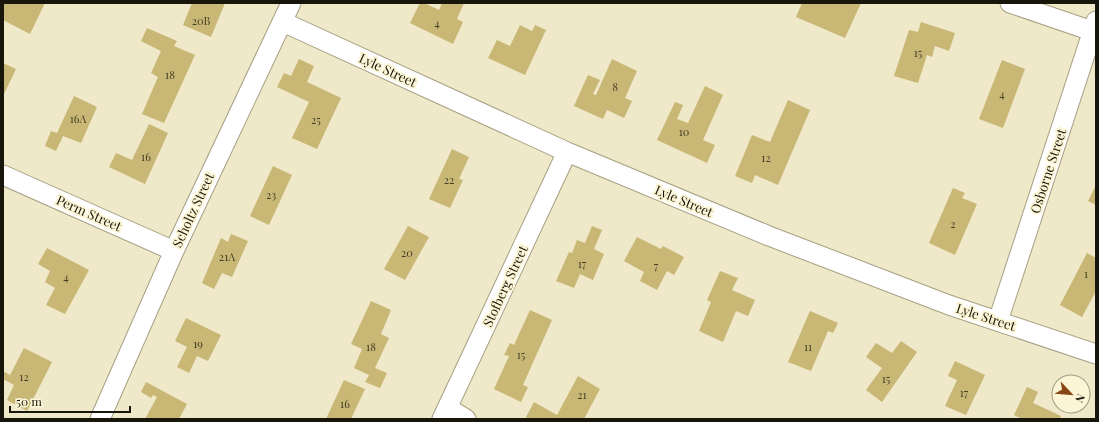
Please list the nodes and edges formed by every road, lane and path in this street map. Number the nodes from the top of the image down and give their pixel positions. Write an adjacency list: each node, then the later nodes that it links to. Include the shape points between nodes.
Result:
1 (291, 3): 3 (street, Scholtz Street)
2 (1010, 3): 4 (street)
3 (282, 22): 5 (street, Lyle Street); 7 (street, Scholtz Street)
4 (1094, 26): 8 (street, Osborne Street)
5 (567, 152): 8 (street, Lyle Street, via 769,236 949,305); 10 (street, Stofberg Street)
6 (3, 175): 7 (street, Perm Street)
7 (174, 251): 11 (street, Scholtz Street)
8 (998, 321): 9 (street, Lyle Street)
9 (1096, 354)
10 (445, 414): 12 (street)
11 (100, 419)
12 (466, 419)

